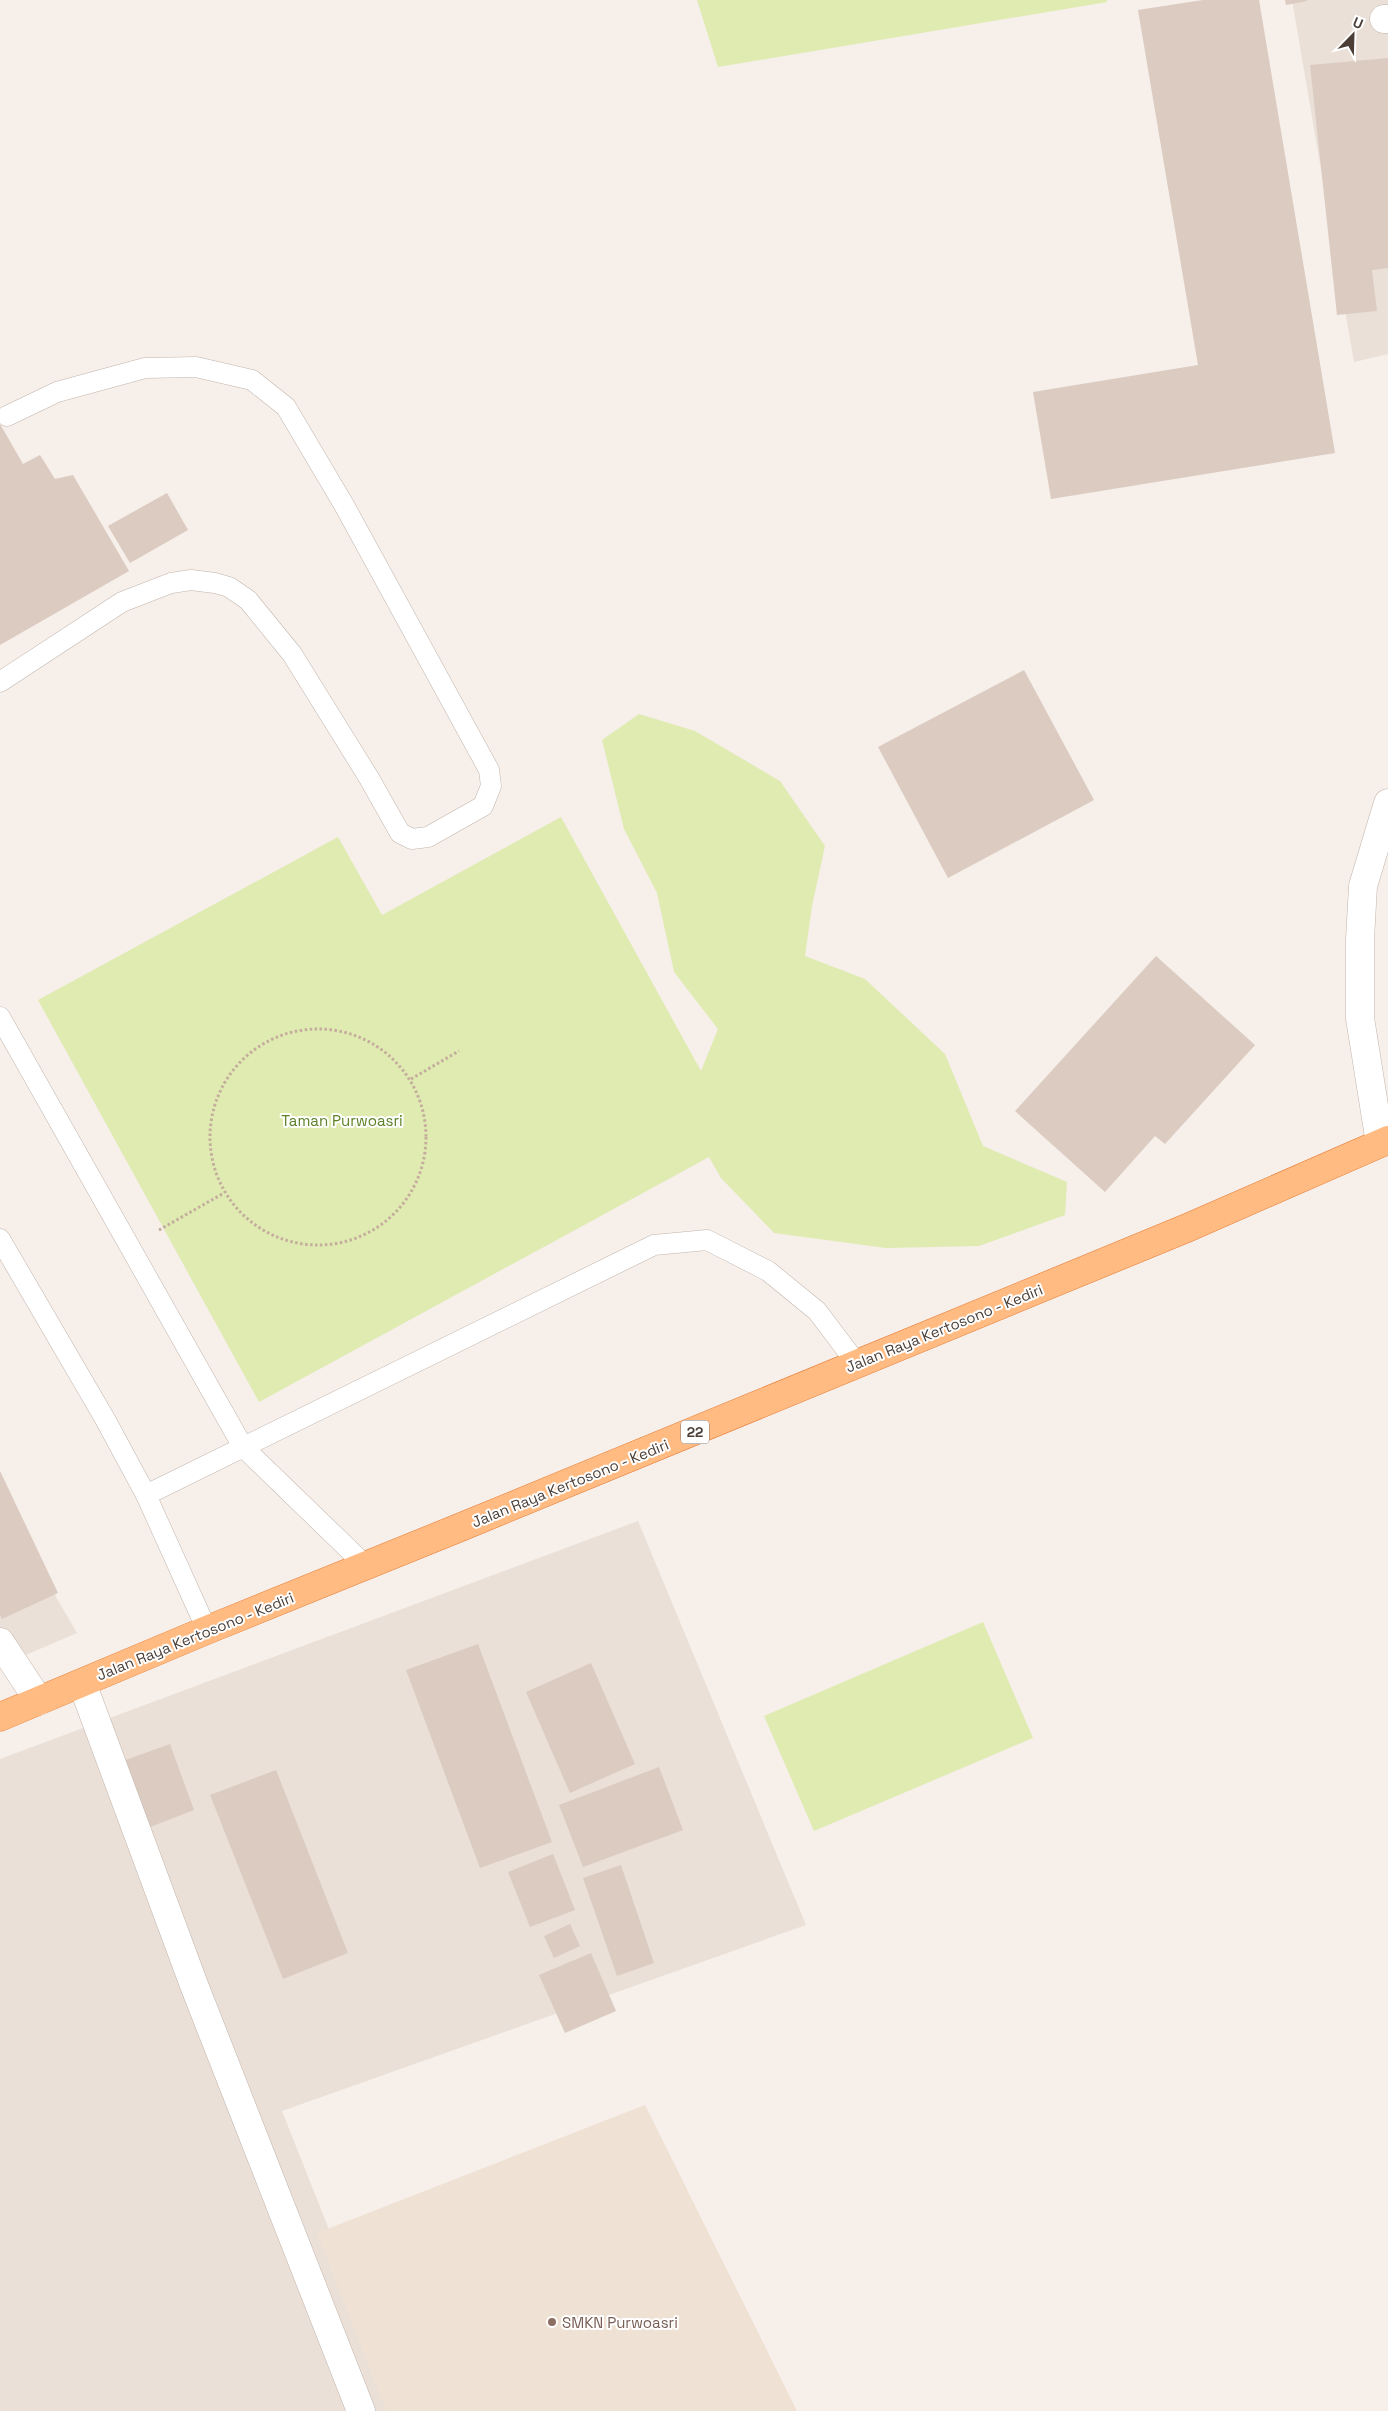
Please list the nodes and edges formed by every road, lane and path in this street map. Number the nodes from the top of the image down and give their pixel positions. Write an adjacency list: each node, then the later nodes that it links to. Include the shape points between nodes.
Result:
1 (7, 416): 2 (lane, via 57,392 145,368 196,367 252,380 286,407 344,505 489,770 491,786 483,806 428,837 412,839 400,834 292,654 248,600 215,583 191,580 171,583 122,602)
2 (0, 682)
3 (1388, 803): 7 (street, via 1363,886 1360,939 1360,1018)
4 (0, 1018): 10 (lane)
5 (459, 1050): 6 (path)
6 (411, 1079): 8 (path, via 386,1051 352,1033 314,1027 277,1035 246,1055 222,1084 209,1120 210,1158); 8 (path, via 424,1111 427,1145 419,1179 401,1207 375,1230 343,1243 309,1245 276,1238 246,1219)
7 (1384, 1142): 11 (highway, Jalan Raya Kertosono - Kediri / 22, via 1187,1228)
8 (224, 1193): 10 (path)
9 (0, 1239): 13 (lane)
10 (128, 1247): 12 (lane)
11 (857, 1364): 12 (lane, via 817,1311 768,1271 707,1240 654,1245); 14 (highway, Jalan Raya Kertosono - Kediri / 22)
12 (243, 1447): 13 (lane); 14 (lane)
13 (146, 1495): 15 (lane)
14 (366, 1566): 15 (highway, Jalan Raya Kertosono - Kediri / 22)
15 (206, 1630): 17 (highway, Jalan Raya Kertosono - Kediri / 22)
16 (0, 1642): 18 (street)
17 (82, 1683): 18 (highway, Jalan Raya Kertosono - Kediri / 22); 20 (street, via 194,1985)
18 (39, 1701): 19 (highway, Jalan Raya Kertosono - Kediri / 22)
19 (0, 1717)
20 (361, 2411)

